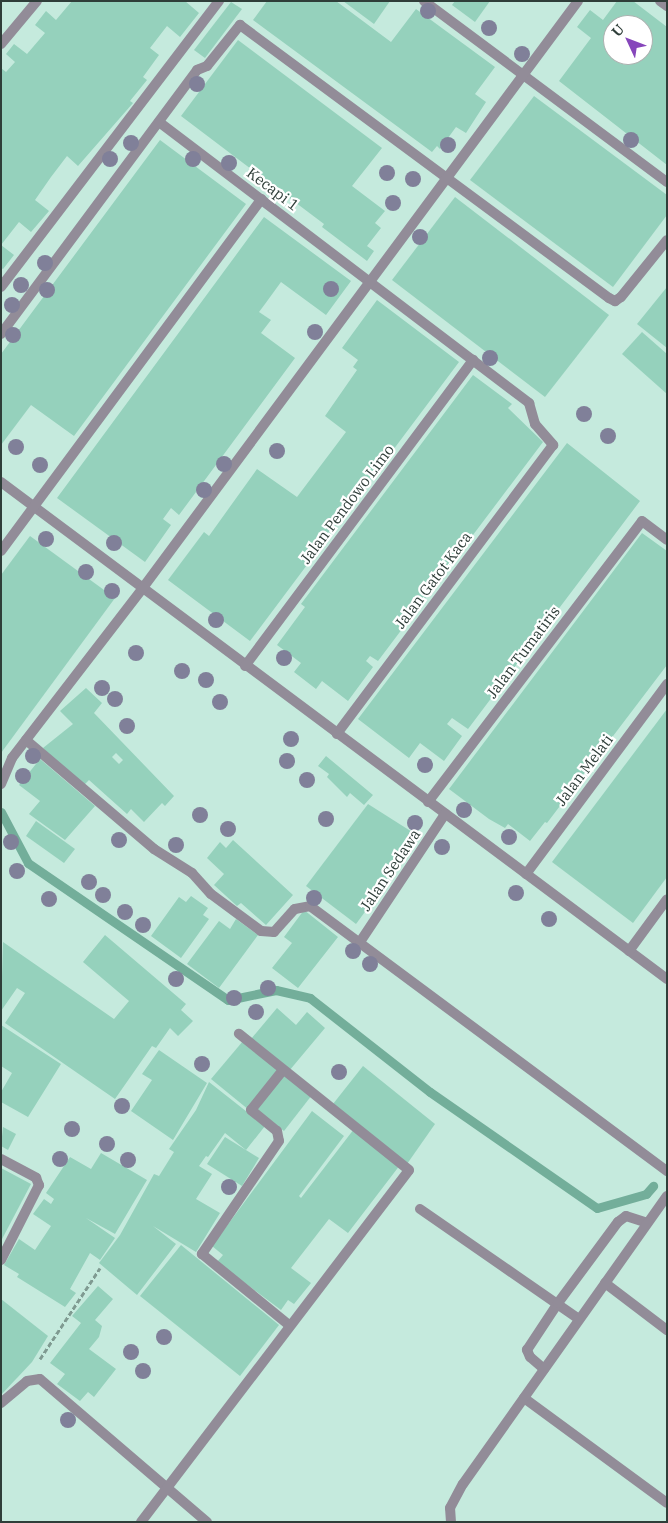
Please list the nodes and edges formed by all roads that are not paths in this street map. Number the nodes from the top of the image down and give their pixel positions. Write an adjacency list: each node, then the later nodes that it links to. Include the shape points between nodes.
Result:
1 (37, 1): 7 (street)
2 (219, 1): 15 (street)
3 (424, 1): 8 (street)
4 (578, 1): 8 (street)
5 (660, 1): 6 (street)
6 (667, 6)
7 (1, 44)
8 (523, 75): 10 (street); 11 (street)
9 (159, 122): 10 (street, via 197,70 208,66 240,24); 12 (street, Kecapi 1); 16 (street)
10 (447, 178): 13 (street, via 615,301); 14 (street)
11 (667, 182)
12 (261, 199): 14 (street, Kecapi 1); 20 (street)
13 (667, 240)
14 (370, 281): 17 (street, Kecapi 1); 23 (street)
15 (1, 287)
16 (1, 334)
17 (473, 360): 18 (street, Kecapi 1, via 529,403 535,424); 24 (street, Jalan Pendowo Limo)
18 (553, 445): 26 (street, Jalan Gatot Kaca)
19 (1, 482): 20 (street)
20 (34, 507): 22 (street); 23 (street)
21 (667, 540): 29 (street, Jalan Tumatiris, via 642,521)
22 (1, 550)
23 (142, 589): 24 (street); 27 (street)
24 (245, 666): 26 (street)
25 (667, 684): 31 (street, Jalan Melati)
26 (337, 734): 29 (street)
27 (26, 740): 28 (street, via 5,770); 33 (street, via 154,849 192,873 212,894 261,931 274,932 295,909 305,905)
28 (1, 784)
29 (428, 802): 30 (street)
30 (446, 814): 31 (street); 33 (street, Jalan Sedawa)
31 (526, 874): 34 (street)
32 (667, 900): 34 (street)
33 (360, 942): 39 (street)
34 (628, 951): 35 (street)
35 (667, 979)
36 (239, 1034): 37 (street)
37 (283, 1070): 47 (street, via 251,1110 277,1131 280,1141 202,1254); 47 (street, via 409,1170)
38 (1, 1159): 43 (street, via 36,1178 39,1186)
39 (667, 1171)
40 (667, 1196): 42 (street)
41 (420, 1209): 45 (street)
42 (647, 1223): 44 (street); 45 (street, via 626,1216 618,1222)
43 (1, 1260)
44 (605, 1283): 46 (street); 48 (street)
45 (558, 1303): 46 (street); 49 (street, via 527,1350)
46 (579, 1319): 49 (street)
47 (290, 1325): 52 (street)
48 (667, 1330)
49 (544, 1369): 50 (street)
50 (524, 1398): 53 (street); 56 (street, via 463,1484 450,1508)
51 (1, 1403): 52 (street, via 34,1378 78,1409)
52 (166, 1489): 54 (street); 55 (street)
53 (667, 1503)
54 (141, 1522)
55 (207, 1522)
56 (451, 1522)

